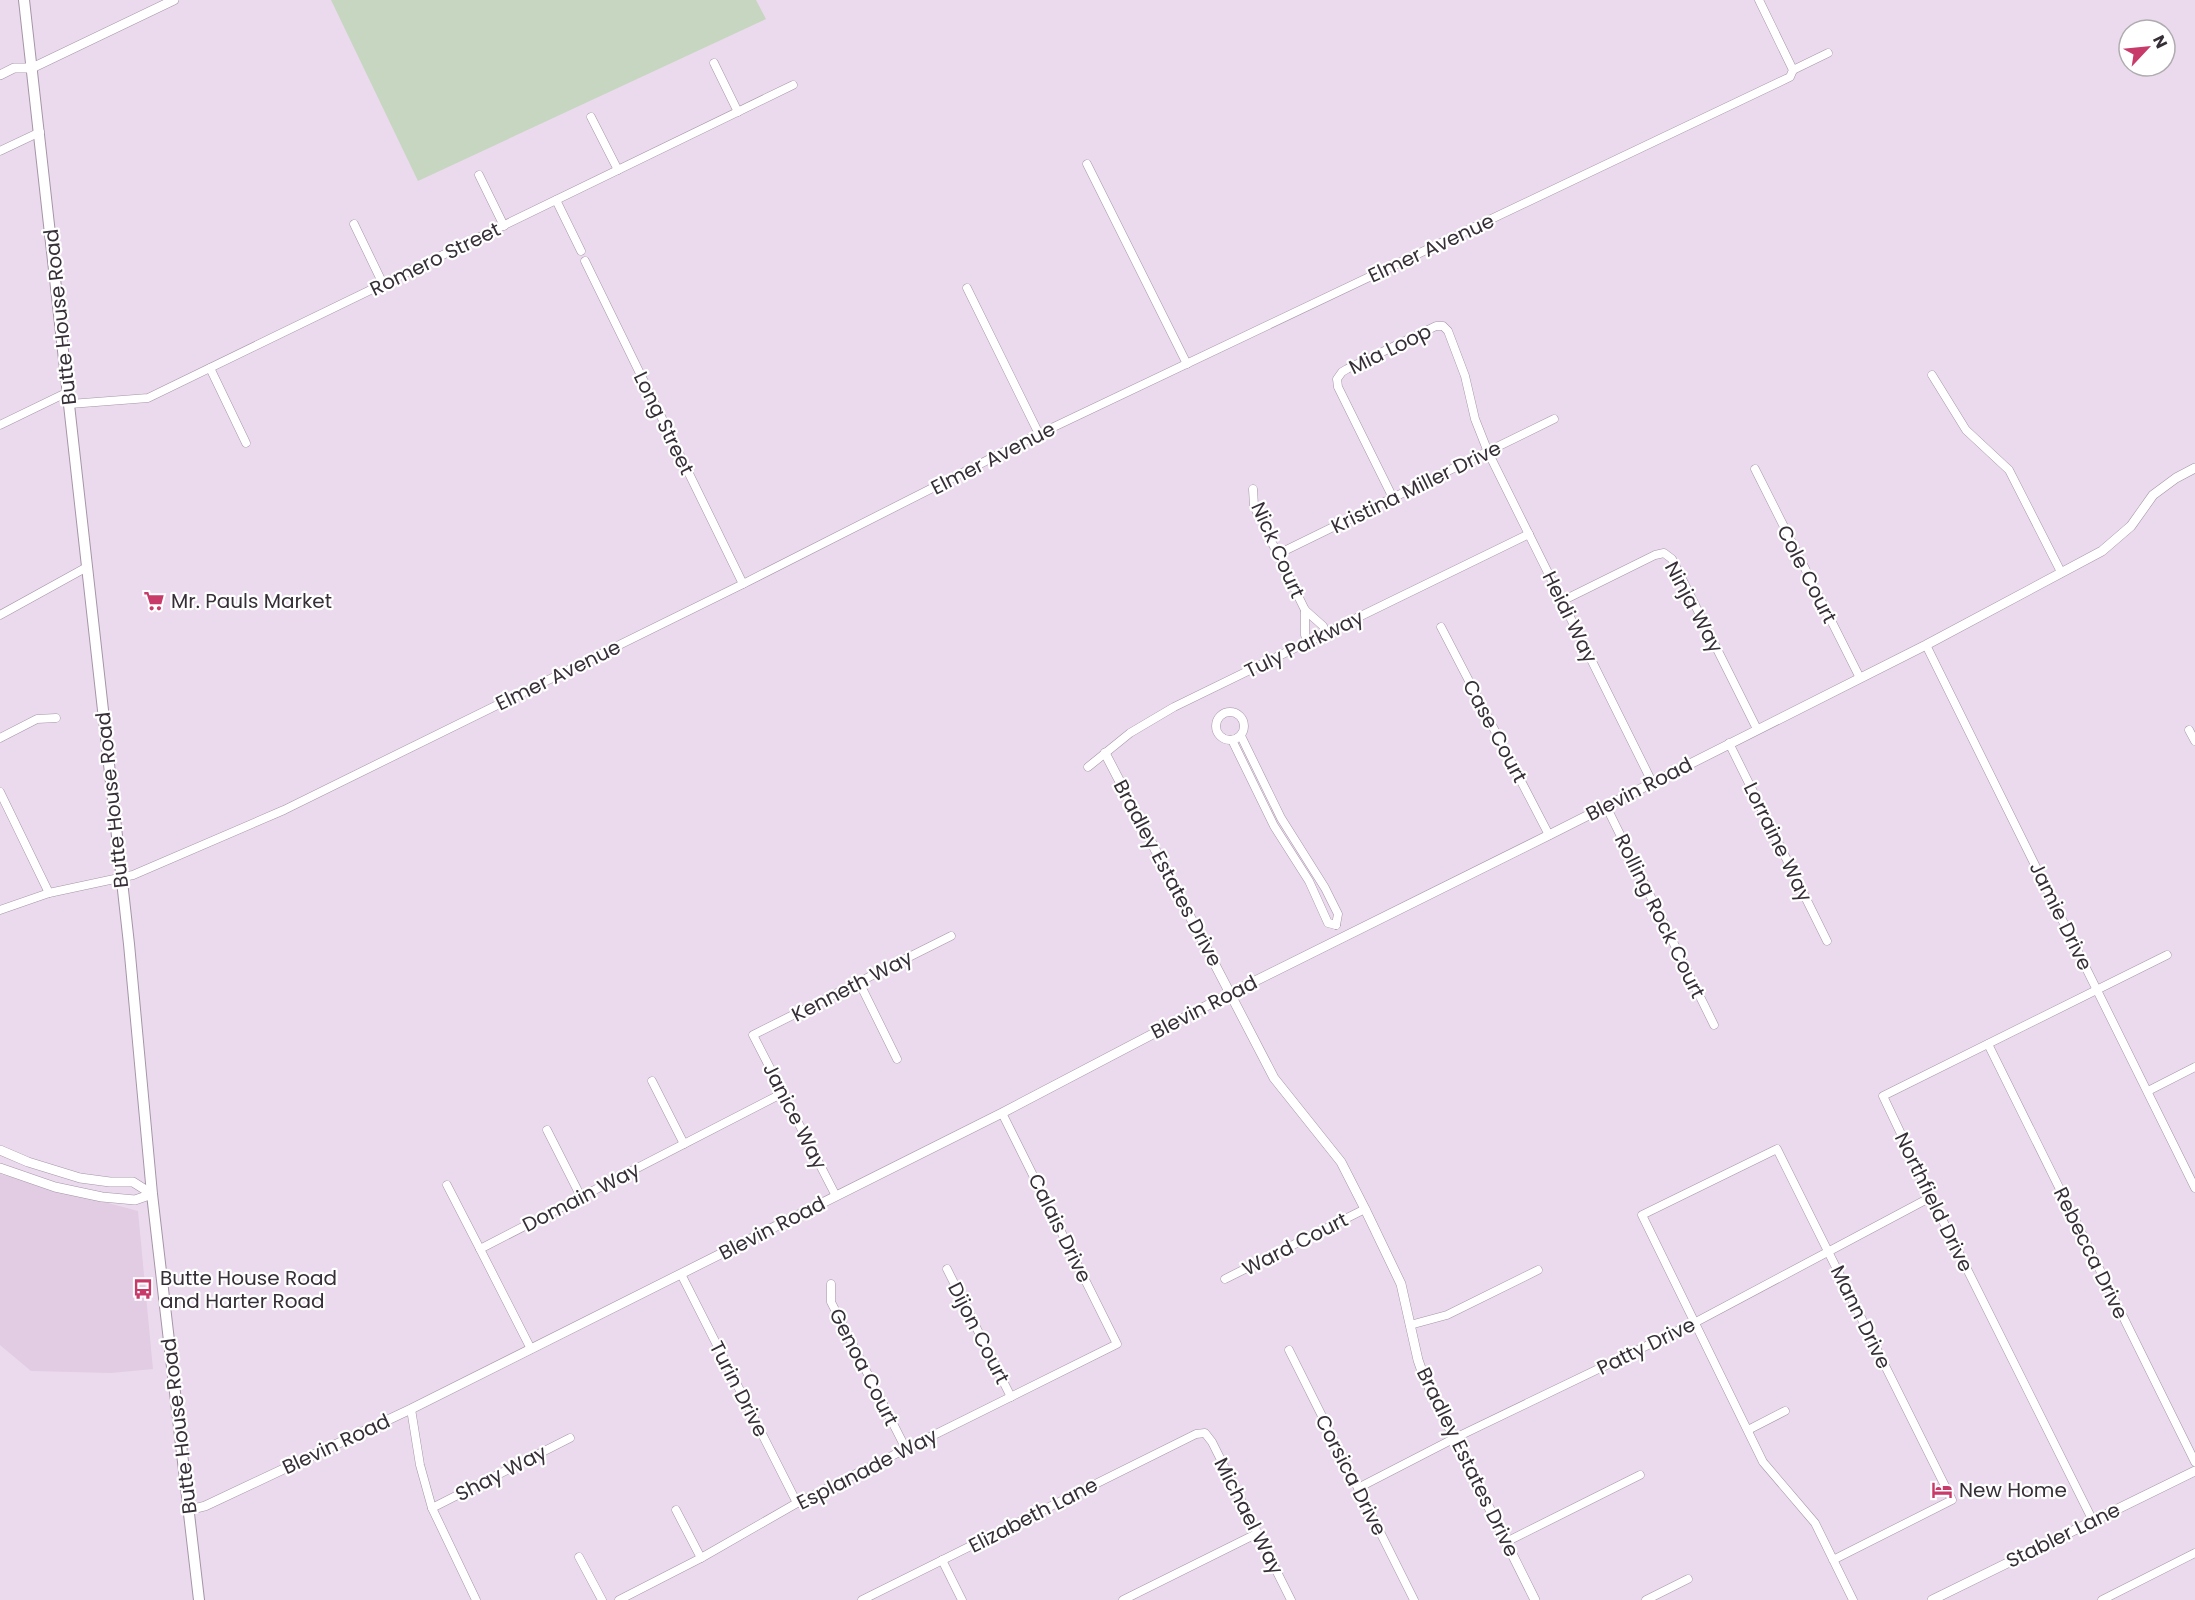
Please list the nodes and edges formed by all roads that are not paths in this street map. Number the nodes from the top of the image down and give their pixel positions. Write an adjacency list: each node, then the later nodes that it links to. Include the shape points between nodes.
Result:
1 (24, 0): 6 (main road, Butte House Road)
2 (174, 0): 6 (street)
3 (1759, 0): 7 (street)
4 (1828, 53): 7 (street, Elmer Avenue)
5 (714, 63): 10 (street)
6 (32, 68): 8 (street, via 15,68); 12 (main road, Butte House Road)
7 (1793, 70): 24 (street, Elmer Avenue, via 1790,77)
8 (0, 75)
9 (793, 86): 10 (street, Romero Street)
10 (738, 112): 15 (street, Romero Street)
11 (591, 117): 15 (street)
12 (40, 132): 13 (street); 27 (main road, Butte House Road)
13 (0, 151)
14 (1087, 164): 24 (street)
15 (618, 170): 17 (street, Romero Street)
16 (479, 176): 19 (street)
17 (556, 200): 19 (street, Romero Street); 20 (street)
18 (354, 224): 22 (street)
19 (504, 226): 22 (street, Romero Street)
20 (580, 250)
21 (585, 261): 42 (street, Long Street)
22 (383, 284): 25 (street, Romero Street)
23 (967, 288): 31 (street)
24 (1187, 364): 31 (street, Elmer Avenue)
25 (210, 368): 28 (street, Romero Street, via 148,398); 32 (street)
26 (1932, 375): 41 (street, via 1966,430 2009,470)
27 (68, 392): 28 (main road, Butte House Road); 30 (street)
28 (70, 405): 40 (main road, Butte House Road)
29 (1554, 419): 33 (street, Kristina Miller Drive)
30 (0, 425)
31 (1039, 434): 42 (street, Elmer Avenue)
32 (246, 443)
33 (1488, 452): 37 (street, Kristina Miller Drive); 37 (street, Mia Loop, via 1475,418 1466,376 1443,326 1347,369 1337,379 1338,387); 38 (street, Heidi Way)
34 (2195, 468): 41 (street, Blevin Road, via 2154,495 2131,525 2102,551)
35 (1755, 469): 50 (street, Cole Court)
36 (1253, 489): 39 (street, Nick Court, via 1254,506)
37 (1393, 498): 39 (street, Kristina Miller Drive)
38 (1529, 534): 43 (street, Heidi Way); 47 (street, Tuly Parkway)
39 (1278, 554): 44 (street, Nick Court)
40 (87, 567): 45 (street); 68 (main road, Butte House Road)
41 (2061, 572): 49 (street, Blevin Road)
42 (743, 584): 68 (street, Elmer Avenue, via 284,810 133,875)
43 (1562, 602): 52 (street, Ninja Way, via 1655,555 1664,554 1672,559); 61 (street, Heidi Way)
44 (1305, 610): 47 (street, Nick Court); 48 (street, Nick Court)
45 (0, 615)
46 (1441, 627): 66 (street, Case Court)
47 (1326, 633): 48 (street, Tuly Parkway)
48 (1308, 642): 59 (street, Tuly Parkway, via 1148,721)
49 (1926, 645): 50 (street, Blevin Road); 78 (street, Jamie Drive)
50 (1860, 678): 52 (street, Blevin Road)
51 (56, 718): 55 (street, via 37,719)
52 (1757, 729): 58 (street, Blevin Road)
53 (2189, 730): 57 (street)
54 (1241, 736): 56 (street); 56 (street, via 1244,723 1240,715 1231,711 1222,714 1216,722 1217,731); 64 (street)
55 (0, 738)
56 (1232, 740): 65 (street)
57 (2195, 741)
58 (1729, 743): 61 (street, Blevin Road); 75 (street, Lorraine Way)
59 (1105, 753): 60 (street, Tuly Parkway); 79 (street, Bradley Estates Drive)
60 (1089, 767)
61 (1652, 782): 63 (street, Blevin Road)
62 (0, 792): 70 (street)
63 (1606, 806): 66 (street, Blevin Road); 80 (street, Rolling Rock Court)
64 (1275, 807): 65 (street); 67 (street)
65 (1266, 812): 69 (street)
66 (1549, 835): 74 (street, Blevin Road)
67 (1318, 876): 69 (street); 72 (street, via 1338,915)
68 (120, 877): 70 (street, Elmer Avenue); 95 (main road, Butte House Road)
69 (1308, 881): 72 (street, via 1328,923)
70 (49, 893): 71 (street, Elmer Avenue)
71 (0, 910)
72 (1336, 925): 74 (street)
73 (951, 936): 77 (street, Kenneth Way)
74 (1342, 938): 79 (street, Blevin Road)
75 (1827, 942)
76 (2167, 955): 78 (street, Northfield Drive)
77 (859, 982): 81 (street, Kenneth Way); 83 (street)
78 (2097, 990): 82 (street, Northfield Drive); 86 (street, Jamie Drive)
79 (1231, 993): 88 (street, Blevin Road); 99 (street, Bradley Estates Drive, via 1274,1078 1341,1162)
80 (1714, 1025)
81 (753, 1035): 87 (street, Janice Way)
82 (1988, 1044): 98 (street, Northfield Drive, via 1883,1096); 120 (street, Rebecca Drive)
83 (897, 1059)
84 (2195, 1067): 86 (street)
85 (652, 1081): 90 (street)
86 (2148, 1090): 94 (street, Jamie Drive)
87 (783, 1093): 90 (street, Domain Way); 96 (street, Janice Way)
88 (1002, 1113): 96 (street, Blevin Road); 109 (street, Calais Drive)
89 (547, 1130): 97 (street)
90 (684, 1144): 97 (street, Domain Way)
91 (0, 1150): 95 (street, via 81,1178 133,1182)
92 (0, 1168): 95 (street, via 55,1187 102,1197 135,1200)
93 (447, 1185): 100 (street)
94 (2195, 1188)
95 (152, 1194): 126 (main road, Butte House Road)
96 (836, 1196): 104 (street, Blevin Road)
97 (581, 1197): 100 (street, Domain Way)
98 (1931, 1197): 101 (street, Patty Drive); 128 (street, Northfield Drive)
99 (1365, 1209): 105 (street, Ward Court); 108 (street, Bradley Estates Drive, via 1401,1284)
100 (480, 1249): 110 (street)
101 (1828, 1250): 107 (street, Patty Drive); 107 (street, Mann Drive, via 1777,1149 1642,1215); 135 (street, Mann Drive, via 1952,1500)
102 (947, 1269): 112 (street, Dijon Court)
103 (1538, 1270): 108 (street, via 1447,1315)
104 (681, 1274): 110 (street, Blevin Road); 124 (street, Turin Drive)
105 (1225, 1279)
106 (831, 1284): 119 (street, Genoa Court, via 831,1302)
107 (1696, 1322): 115 (street); 118 (street, Patty Drive)
108 (1410, 1325): 118 (street, Bradley Estates Drive, via 1424,1377)
109 (1117, 1344): 112 (street, Esplanade Way)
110 (531, 1349): 113 (street, Blevin Road)
111 (1289, 1350): 123 (street, Corsica Drive)
112 (1011, 1397): 119 (street, Esplanade Way)
113 (411, 1409): 125 (street); 126 (street, Blevin Road)
114 (1785, 1411): 115 (street)
115 (1748, 1430): 135 (street, via 1763,1462 1815,1523)
116 (1205, 1433): 129 (street, Michael Way); 134 (street, Elizabeth Lane, via 1196,1434)
117 (570, 1438): 125 (street, Shay Way)
118 (1455, 1438): 123 (street, Patty Drive); 130 (street, Bradley Estates Drive)
119 (906, 1449): 124 (street, Esplanade Way)
120 (2195, 1462)
121 (2195, 1471): 128 (street, Stabler Lane)
122 (1640, 1475): 130 (street)
123 (1358, 1488): 145 (street, Corsica Drive)
124 (797, 1503): 133 (street, Esplanade Way)
125 (432, 1508): 138 (street)
126 (189, 1510): 137 (main road, Butte House Road)
127 (676, 1510): 133 (street)
128 (2093, 1521): 149 (street, Stabler Lane)
129 (1258, 1533): 143 (street); 144 (street, Michael Way)
130 (1506, 1542): 146 (street, Bradley Estates Drive)
131 (2195, 1552): 150 (street)
132 (579, 1557): 139 (street)
133 (701, 1558): 140 (street, Esplanade Way)
134 (942, 1560): 141 (street, Elizabeth Lane); 142 (street)
135 (1833, 1560): 148 (street)
136 (1688, 1579): 147 (street)
137 (199, 1600)
138 (476, 1600)
139 (602, 1600)
140 (619, 1600)
141 (862, 1600)
142 (962, 1600)
143 (1123, 1600)
144 (1291, 1600)
145 (1414, 1600)
146 (1535, 1600)
147 (1646, 1600)
148 (1853, 1600)
149 (1932, 1600)
150 (2102, 1600)

